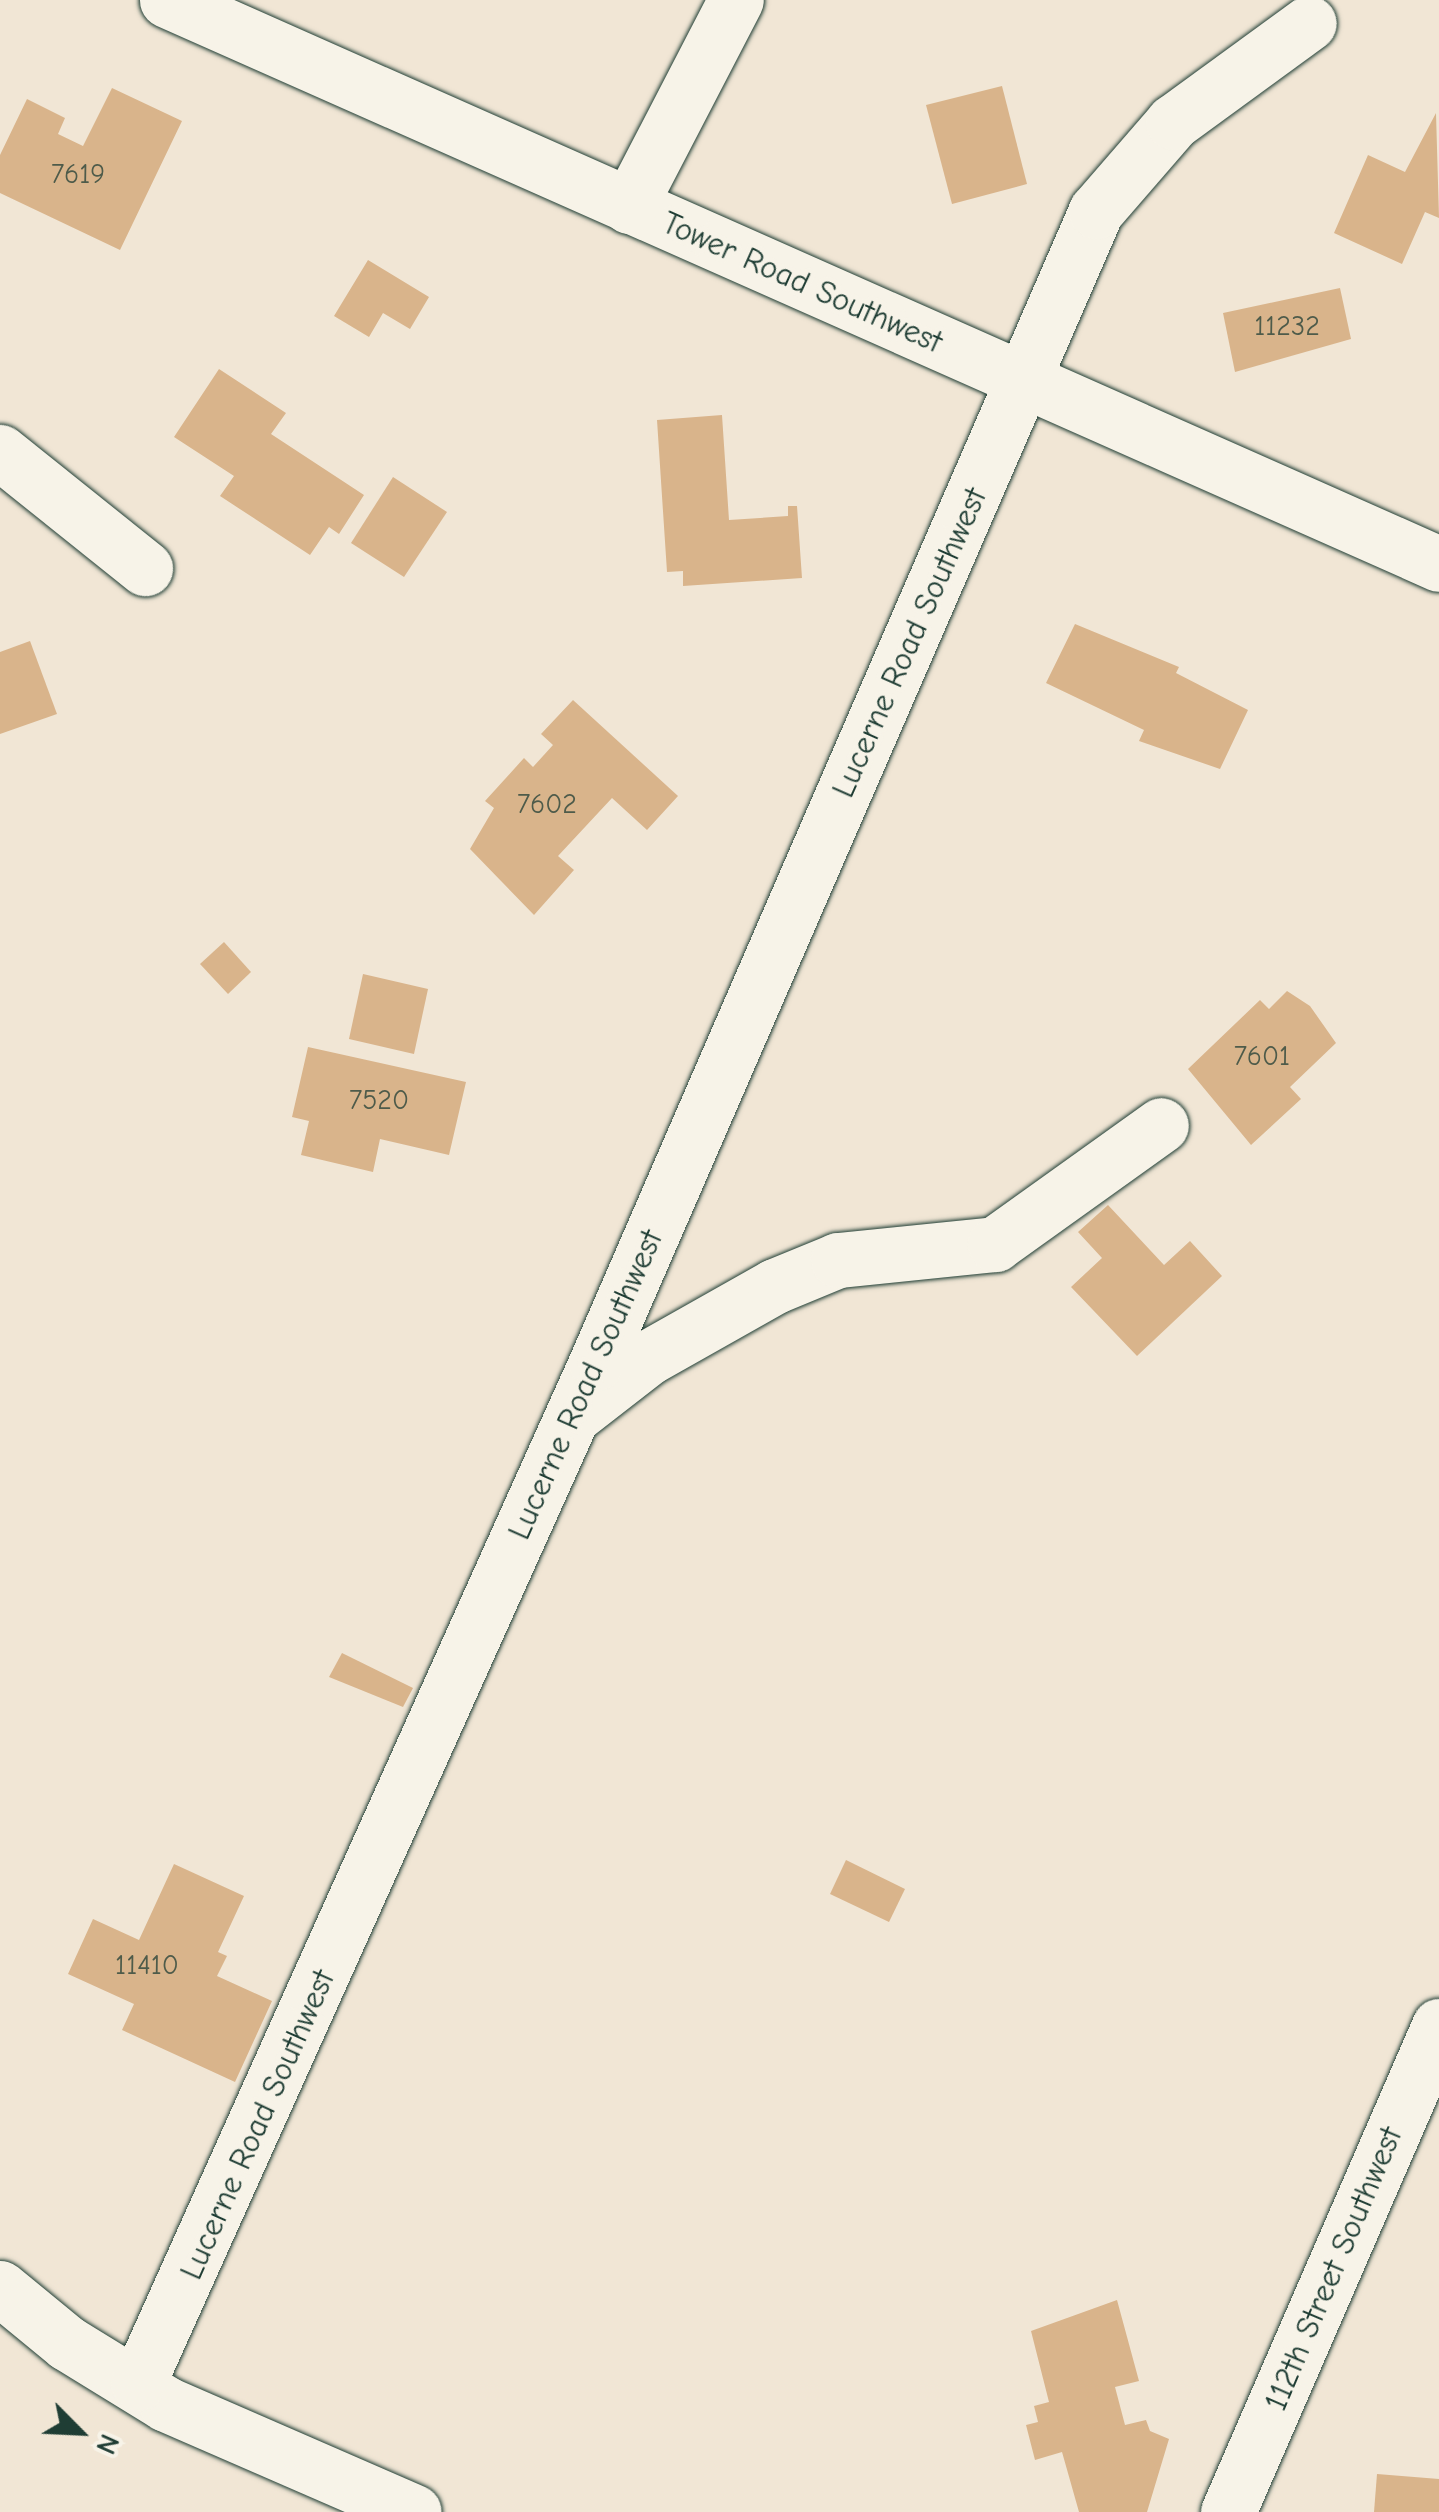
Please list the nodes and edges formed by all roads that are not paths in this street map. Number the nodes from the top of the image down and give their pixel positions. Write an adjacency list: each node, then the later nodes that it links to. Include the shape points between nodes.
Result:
1 (166, 0): 4 (street, Tower Road Southwest)
2 (736, 0): 4 (street)
3 (1309, 23): 5 (street, Lucerne Road Southwest, via 1173,122 1096,212)
4 (629, 206): 5 (street, Tower Road Southwest)
5 (1024, 382): 7 (street, Tower Road Southwest); 10 (street, Lucerne Road Southwest)
6 (0, 452): 8 (street)
7 (1439, 564)
8 (145, 568)
9 (1161, 1125): 10 (street, via 994,1244 838,1260 776,1286 650,1357)
10 (572, 1418): 13 (street, Lucerne Road Southwest)
11 (1439, 2026): 15 (street, 112th Street Southwest)
12 (0, 2288): 13 (street, via 66,2343)
13 (138, 2383): 14 (street, via 166,2404)
14 (414, 2512)
15 (1228, 2512)

